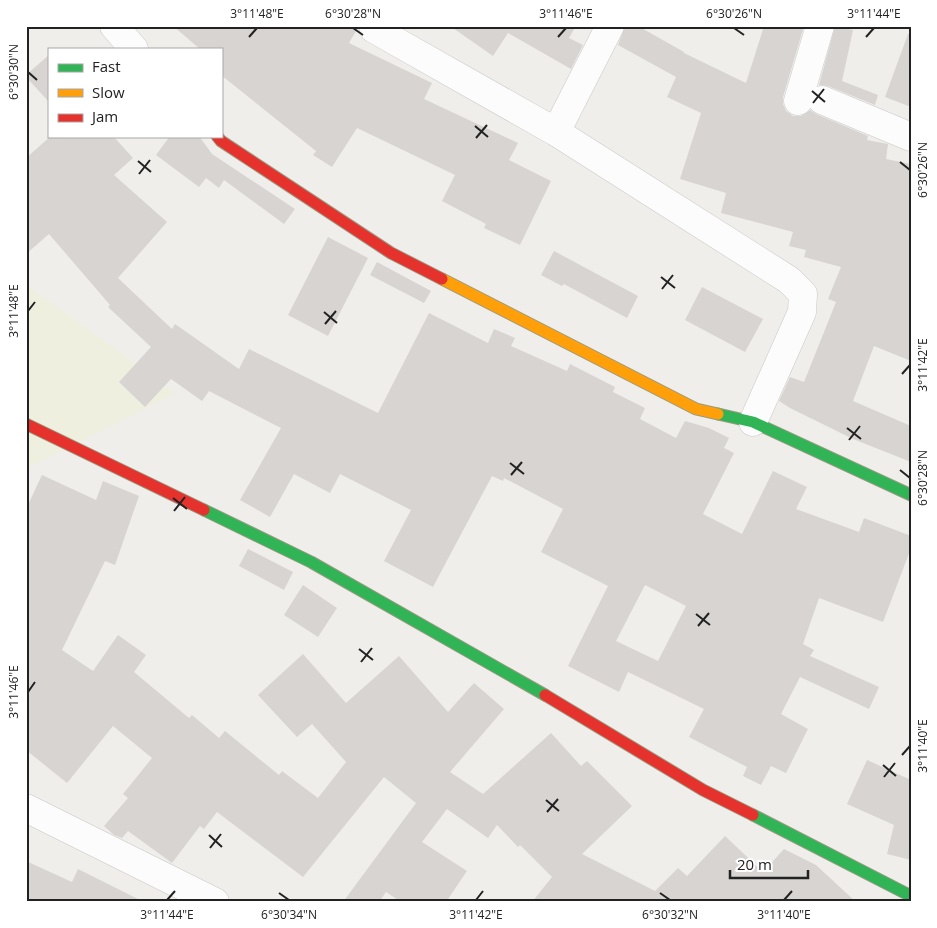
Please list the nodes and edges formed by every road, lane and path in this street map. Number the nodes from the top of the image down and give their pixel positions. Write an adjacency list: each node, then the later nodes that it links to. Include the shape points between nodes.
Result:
1 (114, 26): 5 (street)
2 (610, 26): 6 (street)
3 (820, 26): 7 (street, via 810,100)
4 (374, 29): 6 (street)
5 (133, 48)
6 (556, 132): 9 (street, via 788,280 803,294 802,312)
7 (911, 137)
8 (219, 138): 9 (street, via 391,253 696,409)
9 (752, 422): 11 (street)
10 (26, 424): 13 (street, via 311,562 509,674 702,790)
11 (911, 495)
12 (26, 808): 14 (street)
13 (911, 897): 15 (street)
14 (215, 902)
15 (900, 902)

